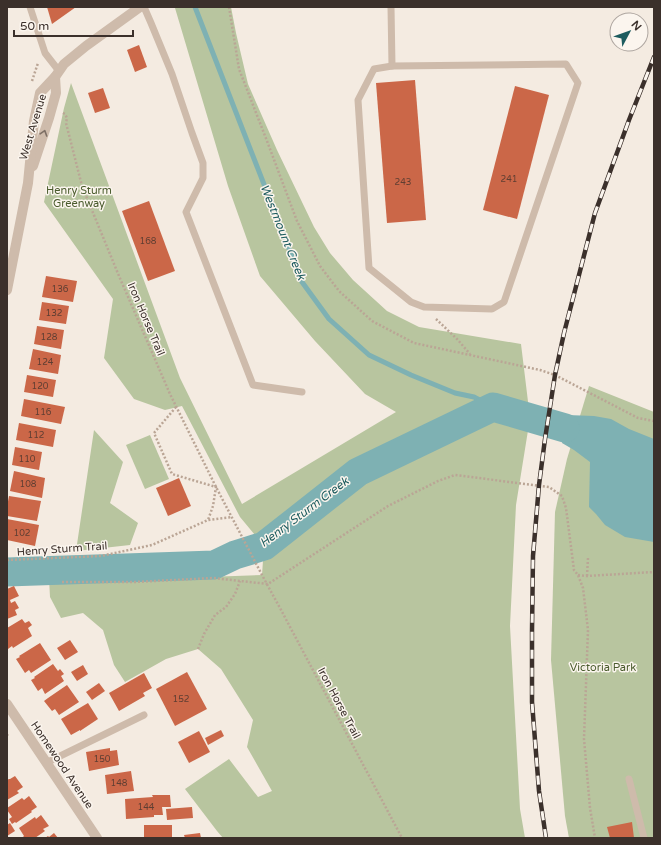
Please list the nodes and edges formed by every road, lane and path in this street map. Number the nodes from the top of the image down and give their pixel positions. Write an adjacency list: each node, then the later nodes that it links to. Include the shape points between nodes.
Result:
1 (30, 7): 7 (lane, via 45,53)
2 (140, 7): 7 (street, West Avenue, via 86,46 64,64)
3 (144, 7): 13 (lane, via 172,74 203,163 203,178 186,212 252,385)
4 (229, 7): 12 (path, via 239,69 297,221 320,266 339,291 372,321 414,343)
5 (391, 7): 6 (lane)
6 (392, 66): 11 (lane, via 374,69 358,100 369,268 412,302); 11 (lane, via 566,64 578,83 504,302 492,309)
7 (57, 74): 9 (street, West Avenue, one-way to 7, via 56,93); 9 (street, West Avenue, via 40,93 34,121)
8 (61, 112): 14 (path, Iron Horse Trail, via 67,118 66,123 82,186)
9 (28, 184): 10 (street, West Avenue)
10 (7, 290)
11 (424, 307): 12 (path)
12 (471, 355): 15 (path, via 555,375 638,418)
13 (302, 392)
14 (176, 407): 16 (path, Iron Horse Trail); 16 (path, via 154,433 172,474)
15 (654, 421)
16 (216, 487): 17 (path, Iron Horse Trail); 18 (path)
17 (232, 517): 18 (path, Henry Sturm Trail); 26 (path, Iron Horse Trail)
18 (208, 520): 20 (path, Henry Sturm Trail, via 152,546 101,556)
19 (588, 558): 23 (path)
20 (7, 560)
21 (654, 572): 23 (path)
22 (578, 575): 23 (path); 26 (path, via 574,570 566,508 562,496 549,486 455,475 438,480 388,506); 34 (path, via 583,588 588,630 584,739)
23 (587, 576)
24 (240, 581): 25 (path, via 213,578); 26 (path); 27 (path, via 226,607 215,615)
25 (62, 582)
26 (268, 584): 33 (path, Iron Horse Trail)
27 (198, 649)
28 (7, 704): 30 (street, Homewood Avenue)
29 (144, 715): 30 (lane)
30 (46, 764): 32 (street, Homewood Avenue)
31 (628, 779): 35 (lane)
32 (97, 838)
33 (402, 838)
34 (595, 838)
35 (644, 838)

